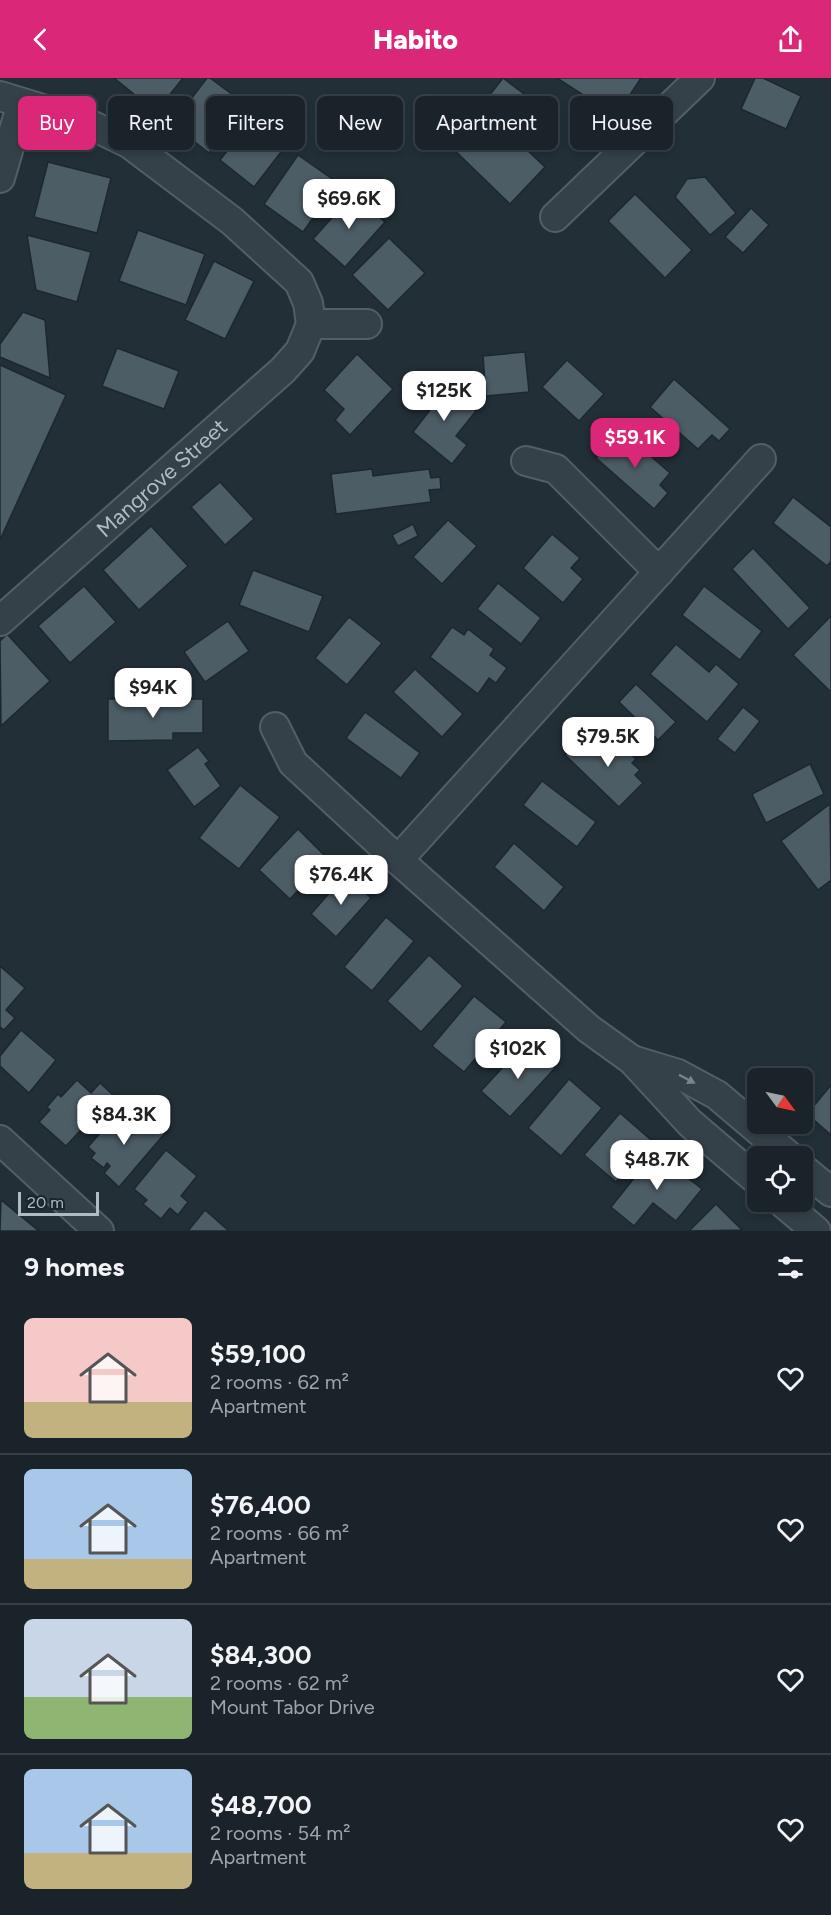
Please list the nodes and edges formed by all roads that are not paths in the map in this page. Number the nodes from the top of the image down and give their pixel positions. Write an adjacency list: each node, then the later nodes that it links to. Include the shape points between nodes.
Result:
1 (700, 78): 4 (street)
2 (11, 99): 3 (street); 5 (street, via 85,122 130,144 232,221 299,282)
3 (0, 178)
4 (555, 216)
5 (312, 324): 6 (street); 10 (street, Mangrove Street, via 300,351 282,370)
6 (367, 324)
7 (761, 459): 9 (street)
8 (526, 461): 9 (street, via 556,470)
9 (659, 572): 12 (street)
10 (0, 621)
11 (275, 727): 12 (street, via 293,763)
12 (398, 860): 13 (street, via 589,1029)
13 (632, 1060): 15 (street, one-way to 15, via 678,1074 717,1095); 16 (street, via 690,1123)
14 (0, 1140): 20 (street)
15 (777, 1146)
16 (747, 1172)
17 (813, 1177): 18 (street)
18 (831, 1192)
19 (794, 1212): 21 (street)
20 (99, 1231)
21 (816, 1231)

